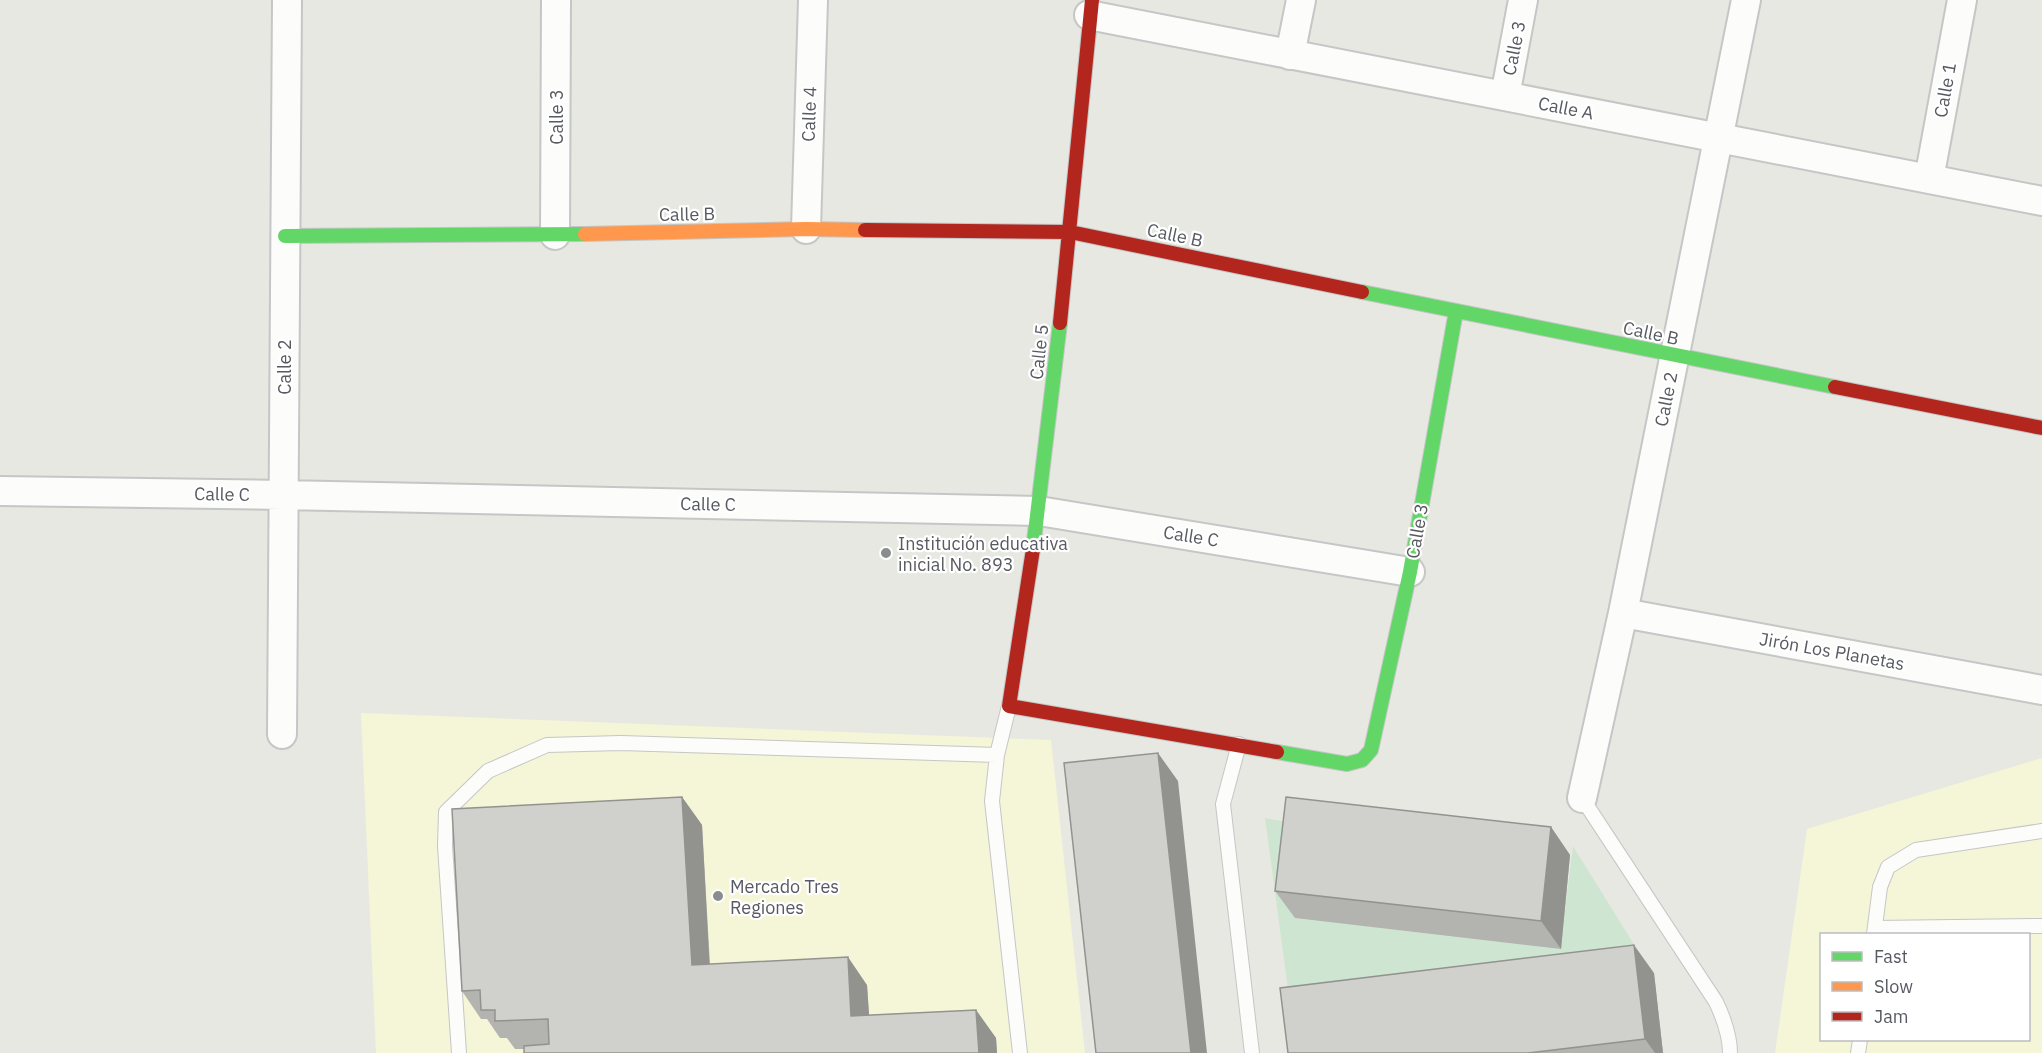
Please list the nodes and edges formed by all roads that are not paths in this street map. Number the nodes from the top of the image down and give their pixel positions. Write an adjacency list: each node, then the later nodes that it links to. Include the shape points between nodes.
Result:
1 (287, 0): 17 (street, Calle 2)
2 (556, 0): 16 (street, Calle 3)
3 (813, 0): 14 (street, Calle 4)
4 (1301, 0): 9 (street)
5 (1523, 0): 10 (street, Calle 3)
6 (1746, 0): 11 (street, Calle 2)
7 (1962, 0): 12 (street, Calle 1)
8 (1091, 8): 9 (street, Calle A); 15 (street, Calle 5)
9 (1290, 55): 10 (street, Calle A)
10 (1505, 96): 11 (street, Calle A)
11 (1719, 139): 12 (street, Calle A); 19 (street, Calle 2)
12 (1929, 179): 13 (street, Calle A)
13 (2042, 201)
14 (806, 229): 15 (street, Calle B); 16 (street, Calle B)
15 (1070, 232): 18 (street, Calle B); 23 (street, Calle 5)
16 (555, 235): 17 (street, Calle B)
17 (285, 236): 22 (street, Calle 2)
18 (1456, 311): 19 (street, Calle B); 24 (street, Calle 3)
19 (1675, 356): 20 (street, Calle B); 25 (street, Calle 2)
20 (2042, 428)
21 (0, 491): 22 (street, Calle C)
22 (283, 495): 23 (street, Calle C); 28 (street, Calle 2)
23 (1039, 512): 24 (street, Calle C); 27 (street, Calle 5)
24 (1410, 572): 29 (street, Calle 3, via 1371,750 1362,760 1347,764)
25 (1623, 613): 26 (street, Jirón Los Planetas); 31 (street, Calle 2)
26 (2042, 690)
27 (1009, 706): 29 (street); 30 (lane)
28 (282, 734)
29 (1239, 744): 37 (lane, via 1223,804)
30 (997, 755): 35 (lane, via 621,742 557,744 488,771 446,812); 36 (lane, via 992,801)
31 (1582, 798): 38 (lane, via 1716,1002 1725,1022)
32 (2042, 831): 34 (lane, via 1916,850 1888,867 1880,887)
33 (2042, 926): 34 (lane)
34 (1875, 931)
35 (459, 1053)
36 (1020, 1053)
37 (1252, 1053)
38 (1730, 1053)

